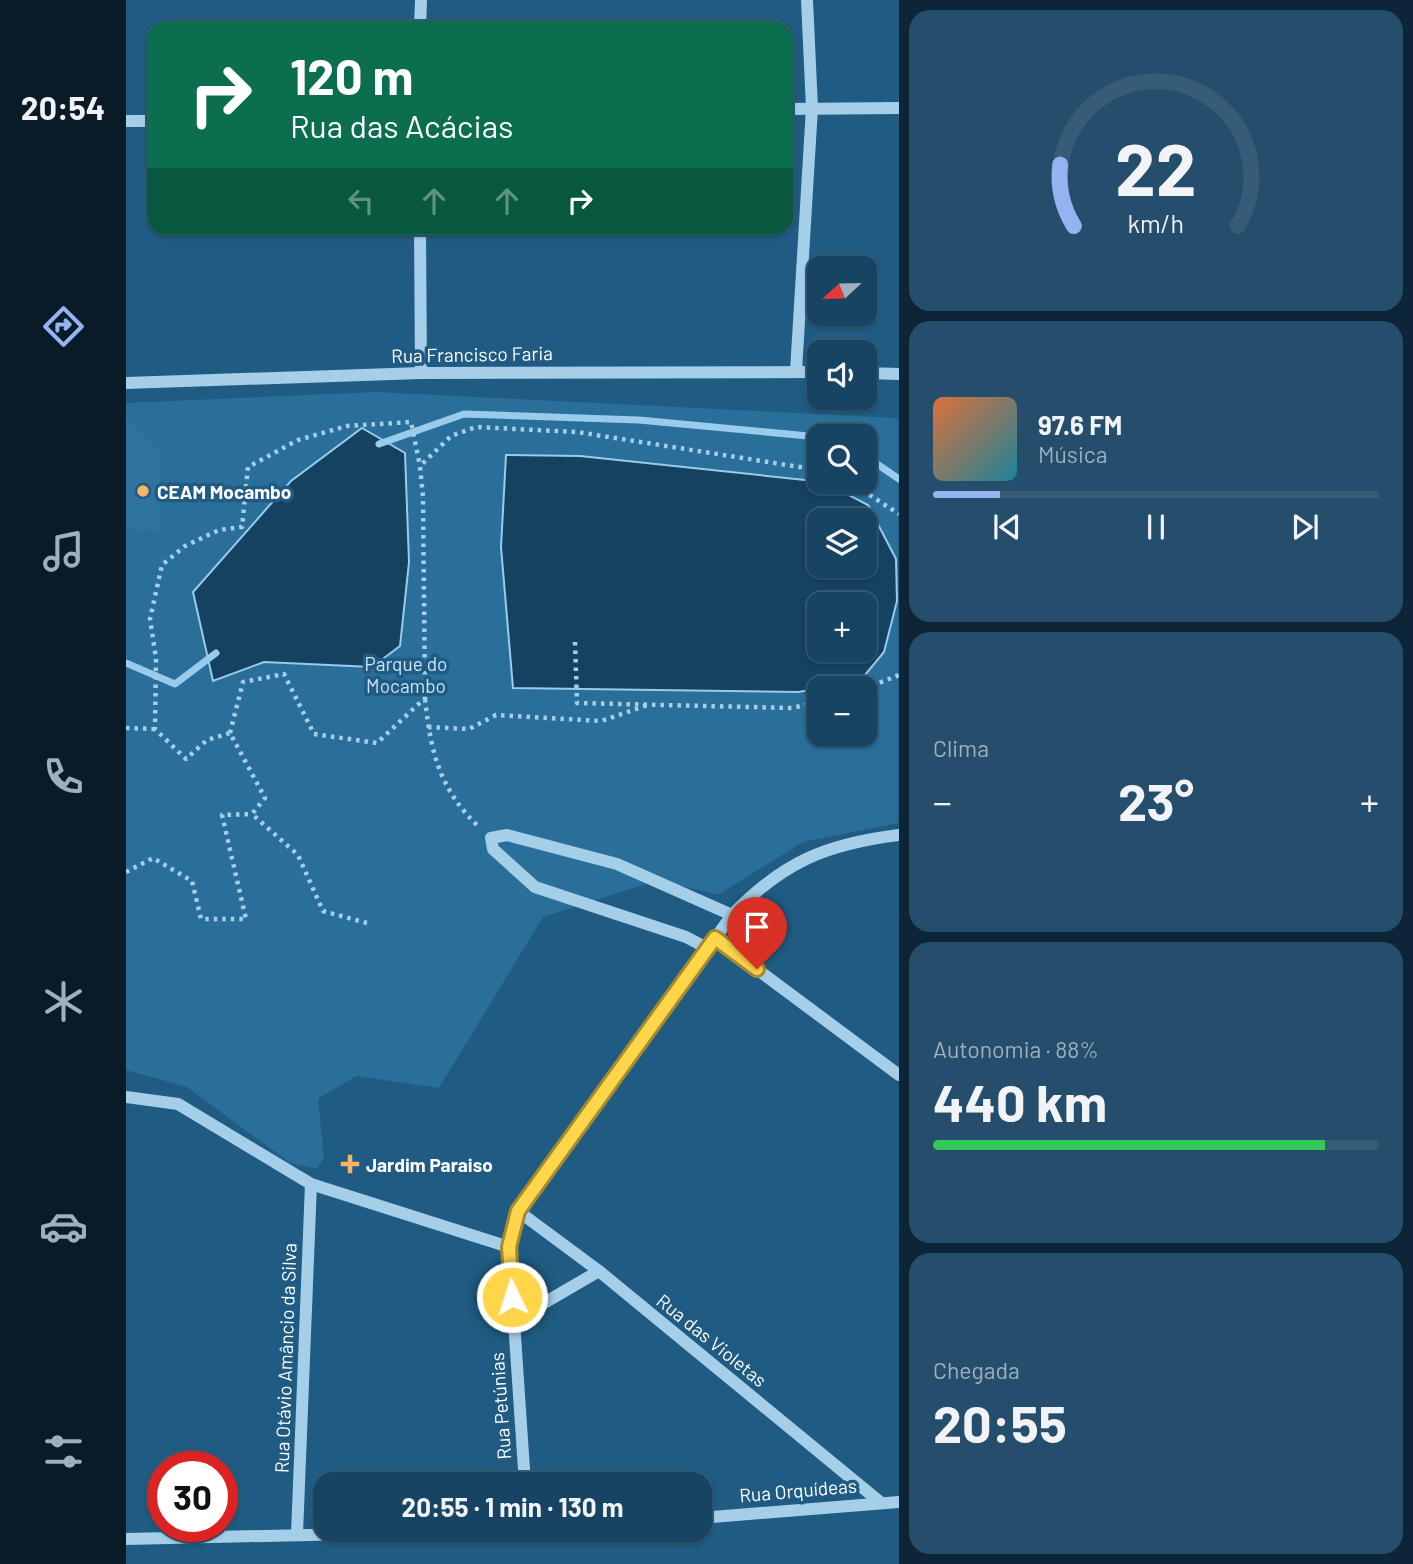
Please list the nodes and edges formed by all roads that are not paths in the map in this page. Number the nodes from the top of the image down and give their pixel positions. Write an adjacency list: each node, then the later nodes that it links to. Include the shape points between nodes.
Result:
1 (421, 0): 3 (street)
2 (807, 0): 4 (street)
3 (420, 21)
4 (812, 108): 5 (street); 6 (street); 10 (street)
5 (898, 108)
6 (793, 109)
7 (126, 121): 8 (street)
8 (147, 121)
9 (420, 235): 12 (street)
10 (796, 371): 11 (street, Rua Francisco Faria); 12 (street, Rua Francisco Faria)
11 (807, 371)
12 (421, 373): 15 (street, Rua Francisco Faria)
13 (877, 373): 14 (street)
14 (898, 374)
15 (126, 383)
16 (898, 835): 17 (street, Rua Petúnias, via 818,852 783,869)
17 (732, 915): 18 (street, Rua Petúnias); 18 (street, via 617,864 507,835 491,838 493,849 535,887)
18 (711, 943): 19 (street); 22 (street, Rua Petúnias)
19 (898, 1075)
20 (126, 1097): 21 (street, via 178,1104)
21 (311, 1184): 23 (street); 30 (street, Rua Otávio Amâncio da Silva)
22 (518, 1211): 23 (street, Rua Petúnias); 24 (street, Rua das Violetas)
23 (509, 1247): 25 (street, Rua Petúnias)
24 (599, 1271): 25 (street); 27 (street, Rua das Violetas)
25 (513, 1321): 26 (street, Rua Petúnias)
26 (524, 1472)
27 (880, 1502): 28 (street, Rua Orquídeas); 29 (street, Rua Orquídeas)
28 (898, 1502)
29 (712, 1517)
30 (297, 1534): 31 (street); 32 (street)
31 (313, 1534)
32 (126, 1539)

